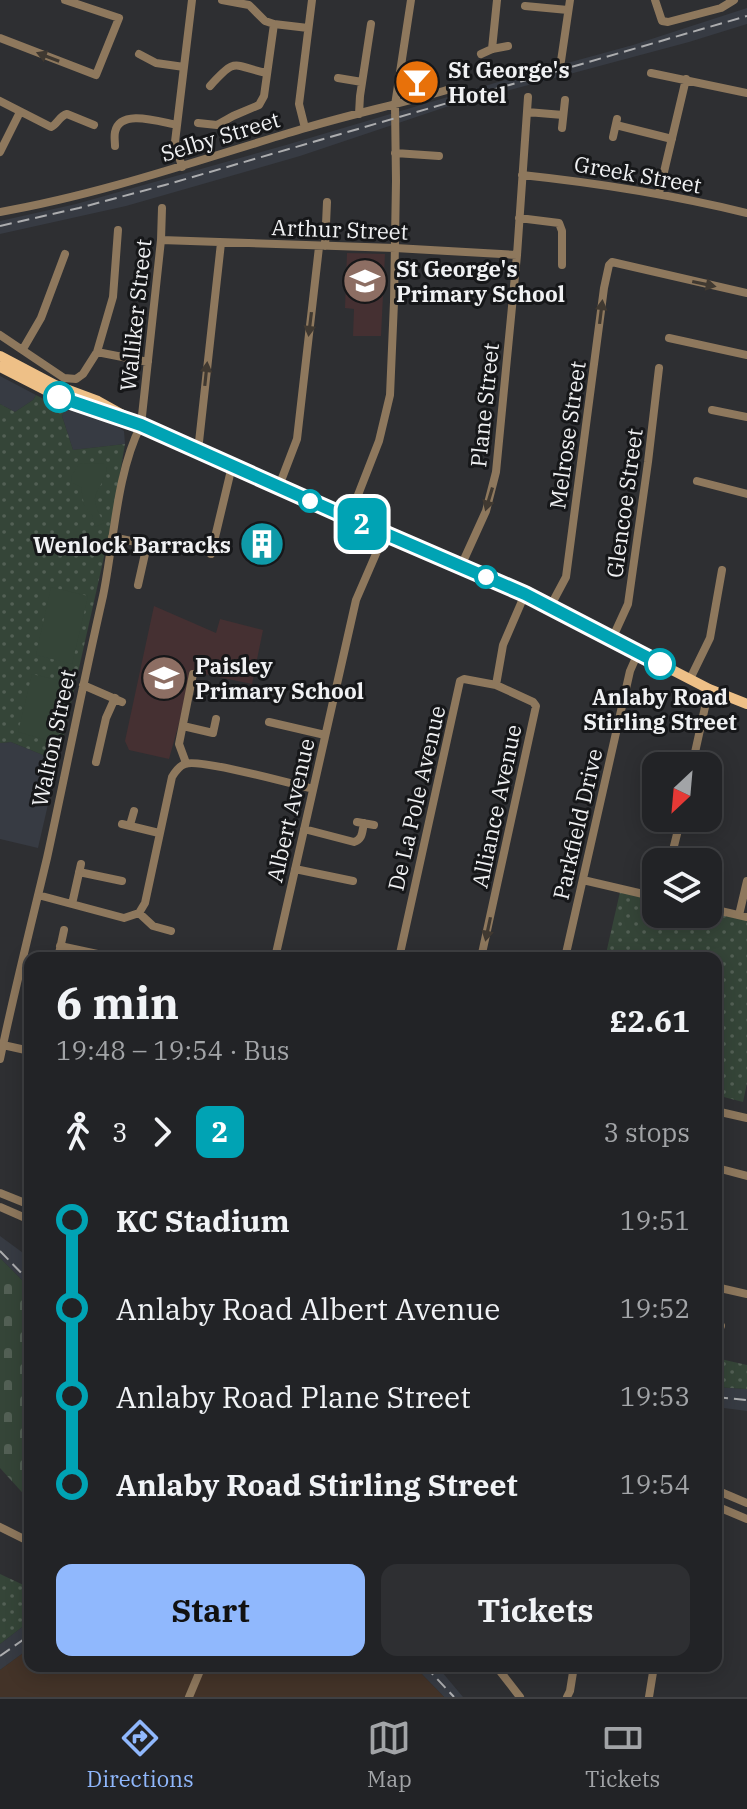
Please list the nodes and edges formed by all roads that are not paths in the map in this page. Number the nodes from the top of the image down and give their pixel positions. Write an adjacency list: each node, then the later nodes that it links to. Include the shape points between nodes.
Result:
1 (65, 0): 18 (street, one-way to 18, via 119,18 96,75)
2 (192, 0): 23 (street)
3 (222, 0): 12 (street); 13 (street, via 249,5)
4 (312, 0): 14 (street)
5 (411, 0): 36 (street)
6 (497, 0): 20 (street)
7 (570, 0): 11 (street)
8 (655, 0): 9 (street, via 662,21 668,22)
9 (734, 0)
10 (525, 6): 11 (street)
11 (568, 10): 17 (street)
12 (221, 11)
13 (274, 24): 14 (street); 25 (street)
14 (308, 28): 44 (street, via 299,104)
15 (367, 28): 29 (street)
16 (554, 32): 17 (street)
17 (565, 34): 22 (street)
18 (0, 38)
19 (508, 46): 20 (street)
20 (492, 49): 21 (street)
21 (481, 54)
22 (561, 61)
23 (184, 67): 24 (street, via 142,56); 43 (street)
24 (141, 68)
25 (267, 73): 30 (street, via 236,64 212,84); 39 (street, via 259,105 217,125 203,123)
26 (651, 73): 28 (street)
27 (338, 78): 29 (street)
28 (691, 80): 32 (street); 47 (street)
29 (362, 82): 40 (street)
30 (222, 88)
31 (450, 89): 36 (street, Selby Street)
32 (747, 93)
33 (528, 97): 38 (street, Plane Street)
34 (565, 100): 41 (street)
35 (0, 101): 37 (street)
36 (395, 105): 40 (street, Selby Street); 50 (street)
37 (20, 112): 42 (street, via 51,127 67,114); 49 (street)
38 (527, 112): 41 (street); 53 (street, Plane Street)
39 (208, 113)
40 (359, 114): 44 (street, Selby Street)
41 (563, 115): 45 (street)
42 (94, 125)
43 (177, 125): 48 (street, via 126,119 110,128); 52 (street)
44 (305, 128): 52 (street, Selby Street)
45 (562, 128)
46 (613, 137): 47 (street, via 616,122)
47 (672, 139): 54 (street)
48 (115, 146)
49 (0, 152)
50 (395, 153): 51 (street); 64 (street)
51 (439, 156)
52 (182, 167): 57 (street, Selby Street)
53 (522, 175): 54 (street, Greek Street); 59 (street, Plane Street)
54 (659, 193): 58 (street, Greek Street)
55 (327, 202): 63 (street)
56 (162, 208): 61 (street, Walliker Street)
57 (0, 212)
58 (747, 213)
59 (519, 218): 66 (street, Plane Street); 67 (street, via 559,223)
60 (118, 230): 72 (street, via 113,297)
61 (161, 240): 62 (street, Arthur Street); 75 (street, Walliker Street)
62 (221, 243): 63 (street, Arthur Street); 81 (street, one-way to 62)
63 (322, 246): 64 (street, Arthur Street); 84 (street, one-way to 84, via 297,439)
64 (395, 248): 66 (street, Arthur Street); 86 (street, via 390,395 375,454)
65 (65, 254): 71 (street)
66 (517, 255): 92 (street, Plane Street, one-way to 92, via 496,472 486,511)
67 (562, 265)
68 (747, 293): 96 (street, Melrose Street, one-way to 68, via 566,577 609,265)
69 (0, 335): 71 (street)
70 (669, 338): 73 (street)
71 (23, 349): 72 (street, via 64,378 76,379)
72 (97, 352): 75 (street)
73 (747, 355)
74 (0, 356): 80 (main road)
75 (148, 362): 80 (street, Walliker Street)
76 (0, 367): 80 (main road, via 59,397)
77 (659, 368): 97 (street, Glencoe Street, via 628,604)
78 (712, 410): 79 (street)
79 (747, 417)
80 (141, 425): 81 (main road); 88 (street, Walton Street, via 128,458)
81 (198, 451): 82 (main road)
82 (232, 466): 84 (main road); 91 (street)
83 (697, 481): 85 (street)
84 (279, 486): 86 (main road)
85 (747, 494)
86 (349, 518): 87 (main road)
87 (385, 533): 92 (main road); 108 (street, Albert Avenue, via 356,600)
88 (112, 537): 89 (street); 101 (street, Walton Street)
89 (147, 545): 90 (street); 94 (street)
90 (174, 550)
91 (211, 554)
92 (461, 566): 95 (main road)
93 (722, 570): 100 (street, via 710,638)
94 (138, 585)
95 (525, 594): 96 (main road); 102 (street, via 503,645)
96 (550, 607): 97 (main road)
97 (612, 639): 98 (main road)
98 (638, 653): 100 (main road); 118 (street, Parkfield Drive)
99 (193, 674): 107 (street)
100 (690, 679): 103 (main road)
101 (83, 685): 110 (street, via 118,700 106,718 97,758); 123 (street, Walton Street)
102 (496, 685): 135 (street, De La Pole Avenue, via 460,681); 136 (street, Alliance Avenue, one-way to 136, via 536,706)
103 (709, 689): 104 (main road); 109 (street)
104 (747, 704)
105 (216, 719): 107 (street, via 213,733)
106 (269, 722): 108 (street)
107 (183, 726): 111 (street, via 179,744)
108 (325, 735): 112 (street, Albert Avenue)
109 (695, 752)
110 (109, 756)
111 (186, 763): 112 (street); 116 (street, via 172,777)
112 (313, 789): 115 (street, Albert Avenue)
113 (134, 811): 116 (street, via 126,824)
114 (374, 825): 115 (street, via 360,823 362,836 354,842)
115 (304, 829): 117 (street, Albert Avenue)
116 (159, 833): 126 (street)
117 (295, 869): 120 (street); 134 (street, Albert Avenue)
118 (583, 880): 122 (street); 137 (street, Parkfield Drive)
119 (122, 881): 124 (street, via 80,868)
120 (353, 881)
121 (747, 881): 127 (street)
122 (642, 894)
123 (38, 895): 124 (street); 131 (street, Walton Street)
124 (72, 904): 126 (street, via 124,918)
125 (722, 911): 127 (street)
126 (139, 913): 129 (street, via 167,930)
127 (743, 916)
128 (64, 930): 130 (street)
129 (161, 940)
130 (60, 946): 132 (street); 133 (street)
131 (25, 952)
132 (59, 952)
133 (88, 952)
134 (276, 952)
135 (400, 952)
136 (483, 952)
137 (566, 952)
138 (24, 955): 139 (street, Walton Street)
139 (3, 1045): 140 (street); 141 (street, Walton Street)
140 (24, 1050)
141 (0, 1059)
142 (722, 1112): 143 (street)
143 (747, 1118)
144 (722, 1170): 145 (street)
145 (747, 1176)
146 (0, 1193): 147 (street)
147 (24, 1203)
148 (0, 1206): 149 (street)
149 (24, 1217)
150 (722, 1289): 151 (street)
151 (747, 1294)
152 (722, 1493): 153 (street)
153 (747, 1503)
154 (722, 1509): 155 (street)
155 (747, 1519)
156 (0, 1527): 157 (street)
157 (24, 1539)
158 (199, 1672): 162 (street)
159 (501, 1672): 163 (street)
160 (573, 1672): 164 (street)
161 (653, 1672): 165 (street)
162 (189, 1697)
163 (520, 1697)
164 (567, 1697)
165 (649, 1697)

